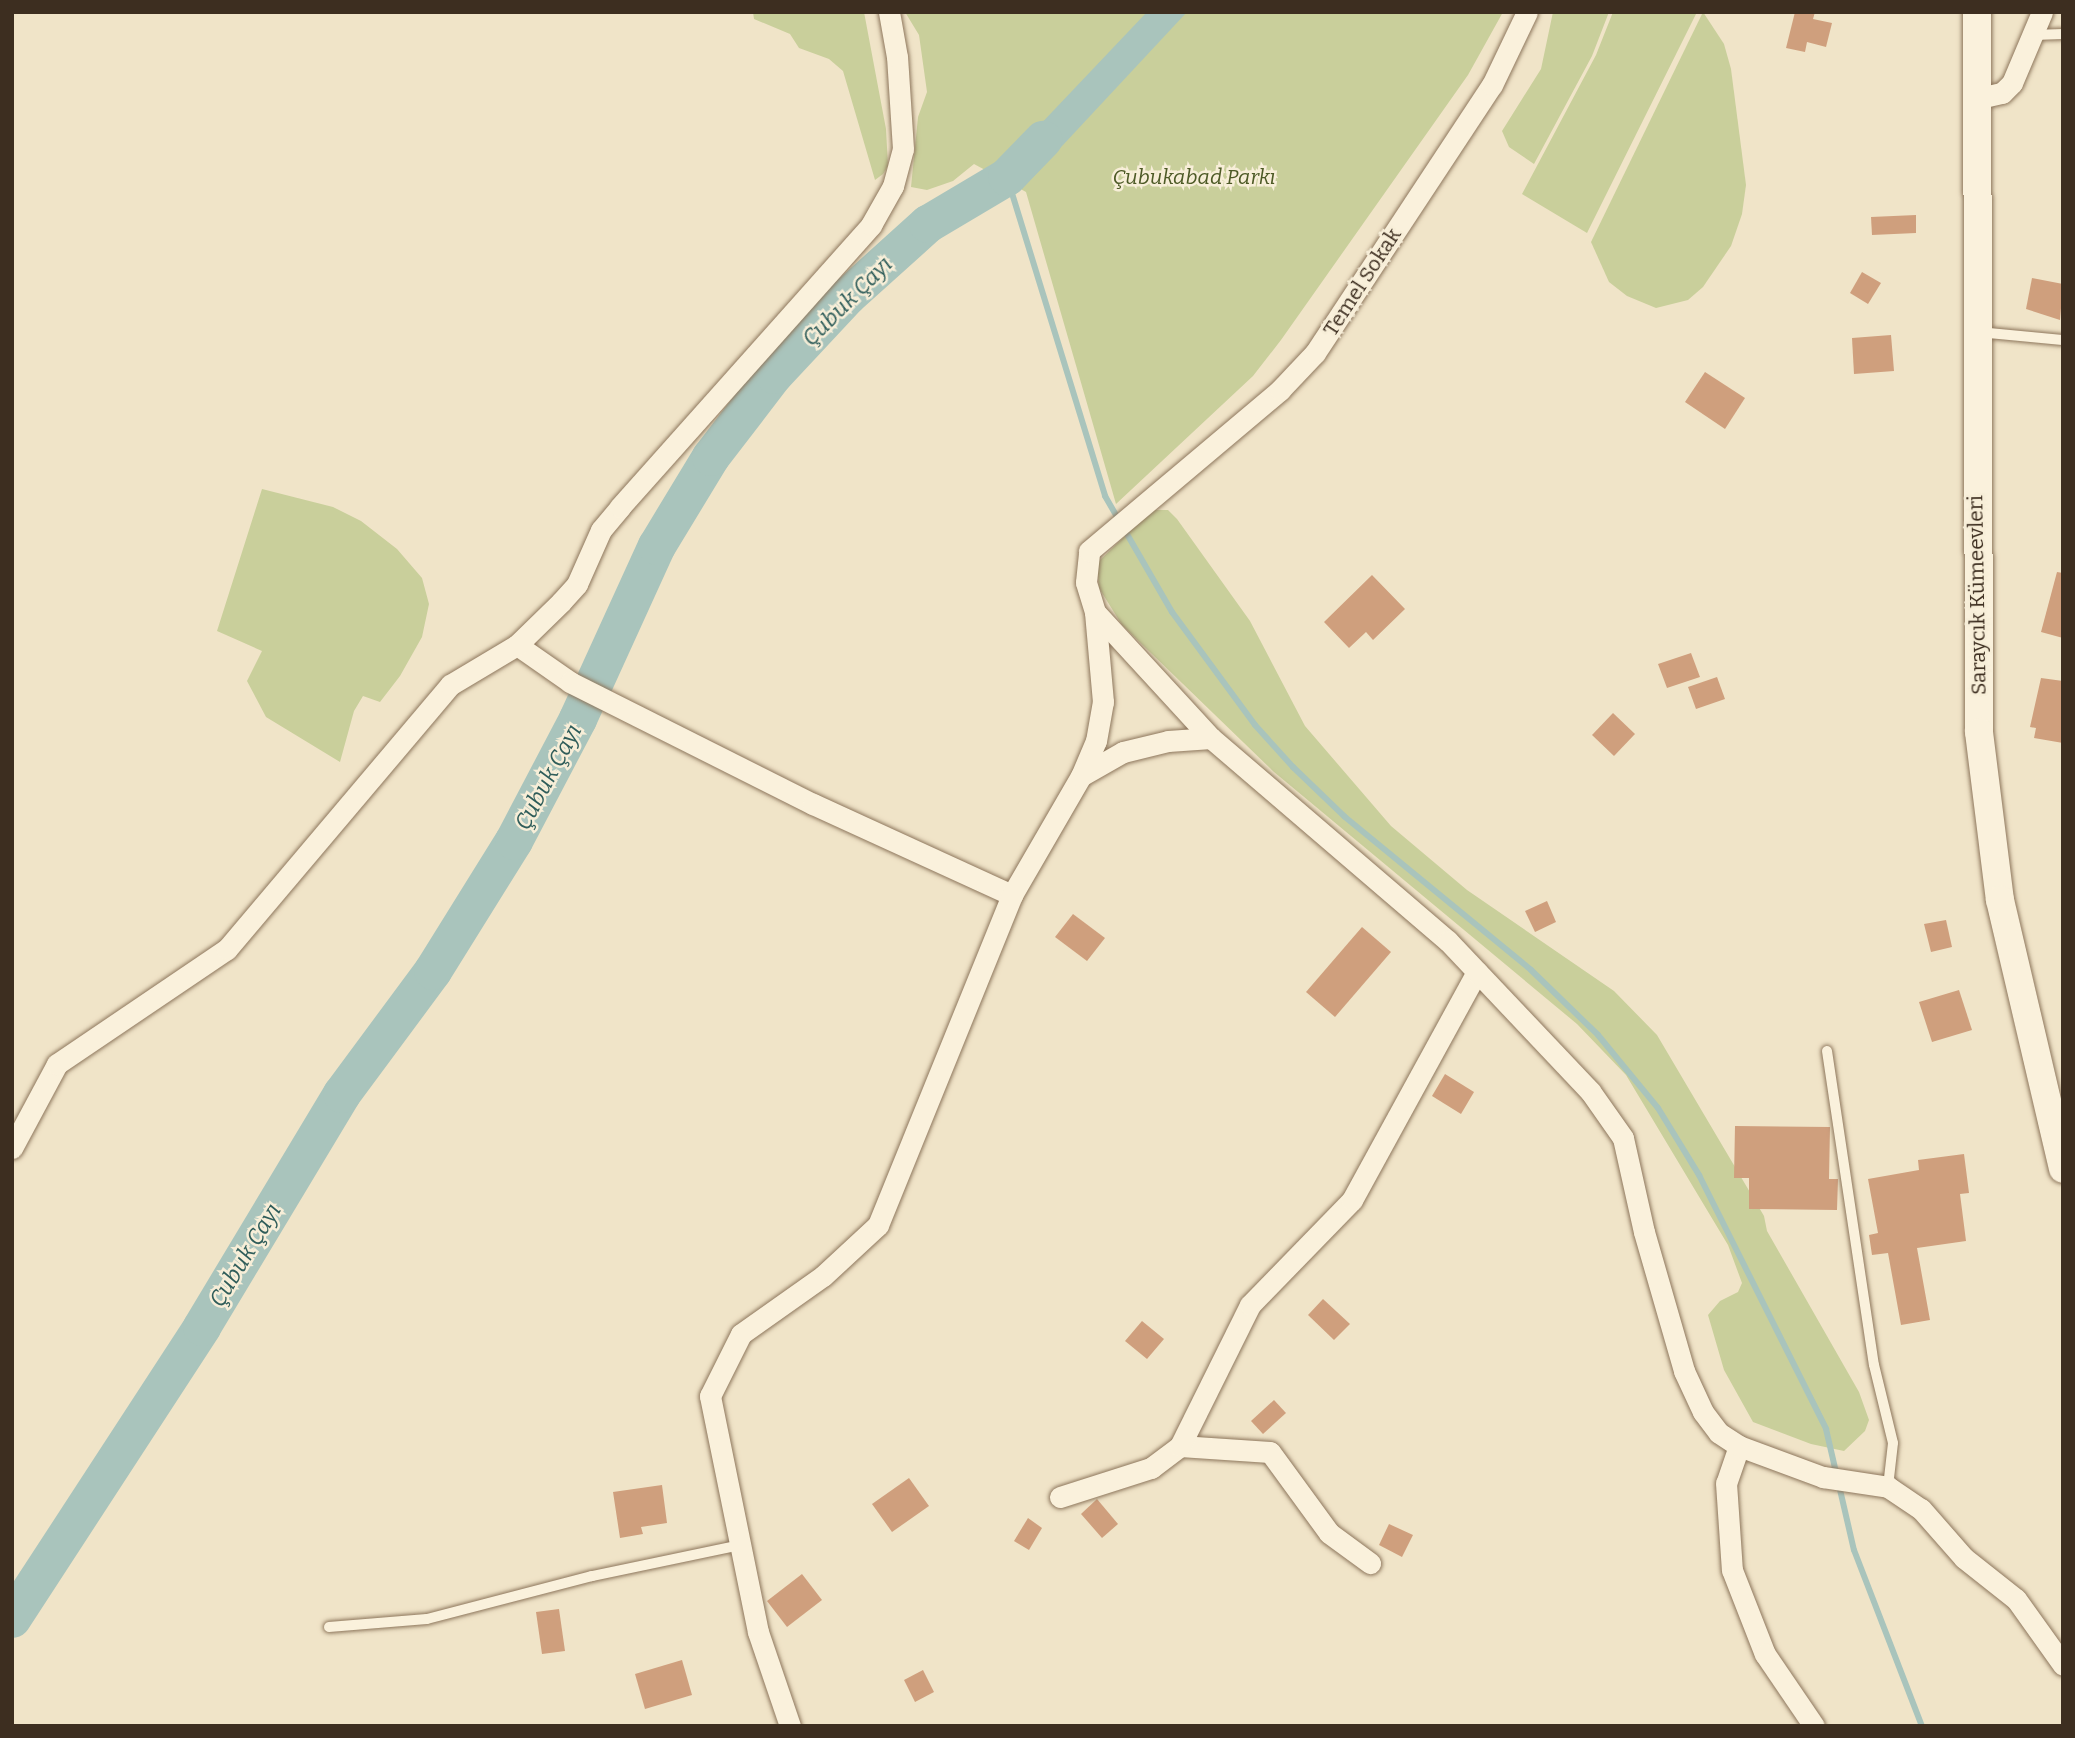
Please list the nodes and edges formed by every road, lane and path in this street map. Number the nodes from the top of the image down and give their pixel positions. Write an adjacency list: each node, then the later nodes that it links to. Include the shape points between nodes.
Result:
1 (889, 12): 11 (street, via 903,149 886,203 620,507 601,530 577,584)
2 (1527, 12): 10 (street, Temel Sokak, via 1492,85 1315,353 1280,390 1089,551 1085,569)
3 (1977, 12): 7 (main road, Saraycık Kümeevleri)
4 (2042, 12): 6 (street)
5 (2063, 34): 6 (lane)
6 (2033, 35): 7 (street, via 2012,83 2002,93)
7 (1975, 99): 8 (main road, Saraycık Kümeevleri)
8 (1976, 331): 9 (lane); 18 (main road, Saraycık Kümeevleri, via 1976,640 1984,798 2000,900)
9 (2063, 340)
10 (1095, 612): 12 (street); 13 (street, via 1104,702 1096,741)
11 (517, 645): 14 (street, via 570,682 614,705 813,804); 17 (street, via 450,685 227,949 57,1064)
12 (1211, 738): 13 (street, via 1168,741 1123,752); 15 (street, via 1448,941)
13 (1081, 776): 14 (street)
14 (1012, 895): 23 (street, via 878,1225 823,1276 741,1335 710,1396)
15 (1477, 972): 19 (street, via 1352,1200 1250,1305); 20 (street, via 1590,1091 1623,1138 1684,1371 1703,1412 1720,1433)
16 (1828, 1051): 21 (lane, via 1874,1365 1892,1443)
17 (12, 1148)
18 (2063, 1170)
19 (1180, 1446): 22 (street, via 1152,1468); 24 (street, via 1270,1452 1316,1519 1342,1545)
20 (1739, 1446): 21 (street, via 1823,1477); 28 (street, via 1726,1483 1732,1570 1765,1654)
21 (1888, 1487): 26 (street, via 1920,1509 1964,1558 2016,1599)
22 (1060, 1497)
23 (740, 1545): 25 (lane, via 592,1576 427,1619); 27 (street, via 758,1632)
24 (1370, 1563)
25 (329, 1627)
26 (2063, 1665)
27 (790, 1726)
28 (1814, 1726)

